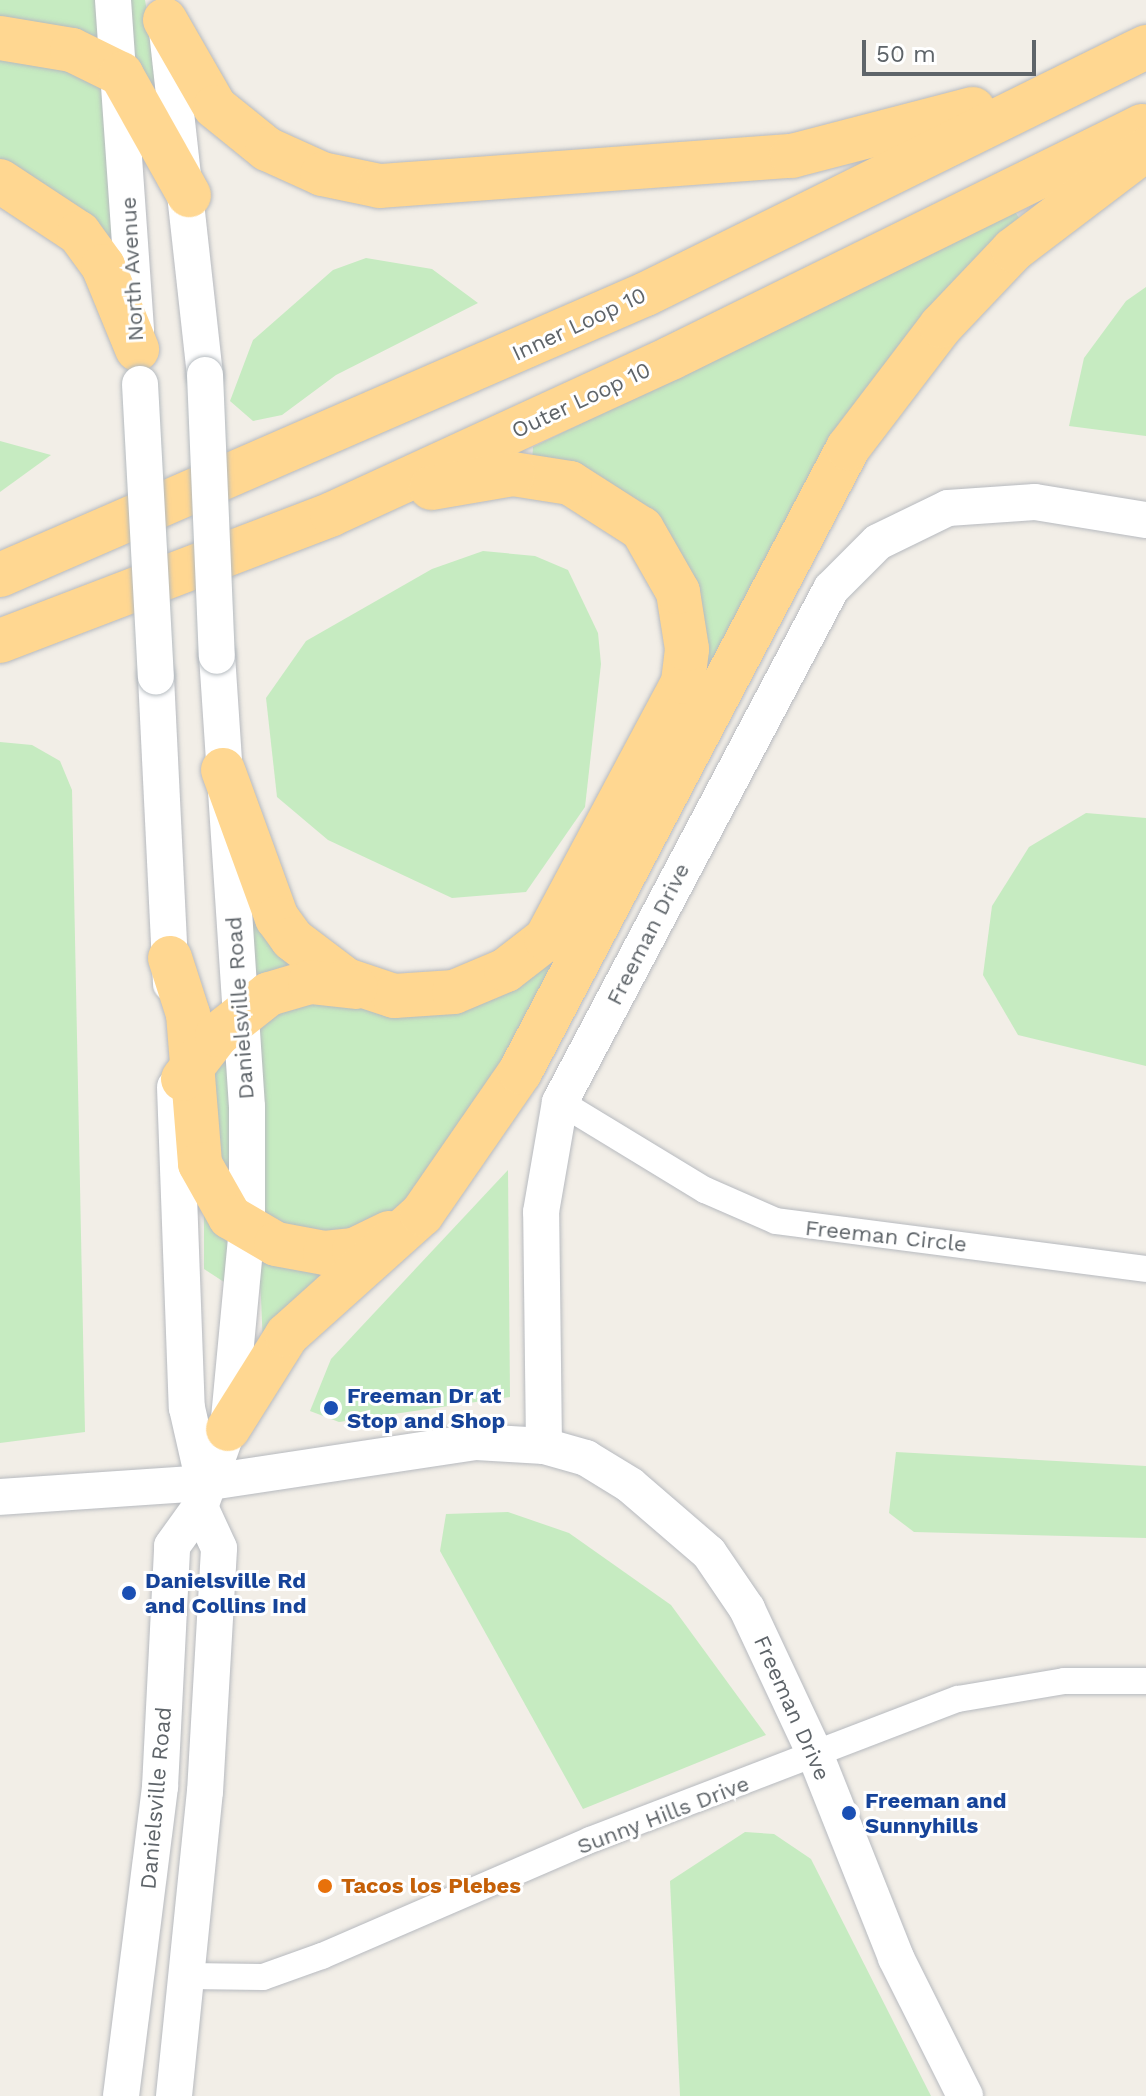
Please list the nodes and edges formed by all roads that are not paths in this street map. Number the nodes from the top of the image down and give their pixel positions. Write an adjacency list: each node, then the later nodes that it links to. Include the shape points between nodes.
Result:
1 (113, 0): 5 (main road, North Avenue)
2 (164, 10): 4 (highway, via 215,107 267,149 322,174 414,187 792,156 937,122); 9 (main road)
3 (0, 38): 5 (highway, via 72,50)
4 (1146, 44): 13 (highway, Inner Loop 10, via 646,294)
5 (121, 74): 9 (highway); 10 (main road, North Avenue)
6 (1146, 124): 11 (highway, Outer Loop 10, via 671,358)
7 (1146, 149): 23 (highway, via 1013,250 941,326 848,448 520,1072)
8 (0, 181): 10 (highway, via 79,233 103,266)
9 (189, 195): 17 (main road, Danielsville Road, bridge, via 205,375)
10 (138, 367): 18 (main road, North Avenue, bridge)
11 (332, 514): 16 (highway, Outer Loop 10); 19 (highway, via 478,477 539,475 570,483 622,510 658,548 678,592 687,649 683,682 663,730 546,939 506,970 454,992 394,996)
12 (1146, 520): 22 (main road, Freeman Drive, via 1035,502 948,508 878,542 825,599)
13 (71, 545): 14 (highway); 15 (highway, Inner Loop 10)
14 (0, 564)
15 (0, 575)
16 (0, 641)
17 (223, 770): 19 (highway, via 277,918 318,962); 20 (main road, Danielsville Road)
18 (170, 958): 21 (highway, via 188,1014)
19 (366, 988): 20 (highway, via 310,982)
20 (240, 1012): 21 (highway); 24 (main road, Danielsville Road)
21 (183, 1079): 24 (highway, via 200,1164 217,1200); 28 (main road, Danielsville Road, via 187,1408)
22 (560, 1102): 25 (street, Freeman Circle, via 705,1190 776,1221); 27 (main road, Freeman Drive, via 541,1212)
23 (422, 1214): 24 (highway, via 354,1250 325,1253 276,1244); 26 (highway, via 287,1335)
24 (247, 1229): 26 (main road, Danielsville Road)
25 (1146, 1269)
26 (228, 1429): 28 (main road, Danielsville Road)
27 (544, 1446): 28 (main road, Freeman Drive, via 429,1446); 31 (main road, Freeman Drive, via 586,1458 630,1485 709,1553 747,1609)
28 (202, 1495): 29 (main road, Freeman Drive); 32 (main road, Danielsville Road, via 219,1548); 33 (main road, Danielsville Road, via 172,1546 160,1787)
29 (0, 1497)
30 (1146, 1681): 31 (street, Sunny Hills Drive, via 1064,1681 958,1699)
31 (815, 1754): 32 (street, Sunny Hills Drive, via 590,1840 263,1977); 35 (main road, Freeman Drive, via 896,1958)
32 (188, 1976): 34 (main road, Danielsville Road)
33 (121, 2096)
34 (174, 2096)
35 (965, 2096)

